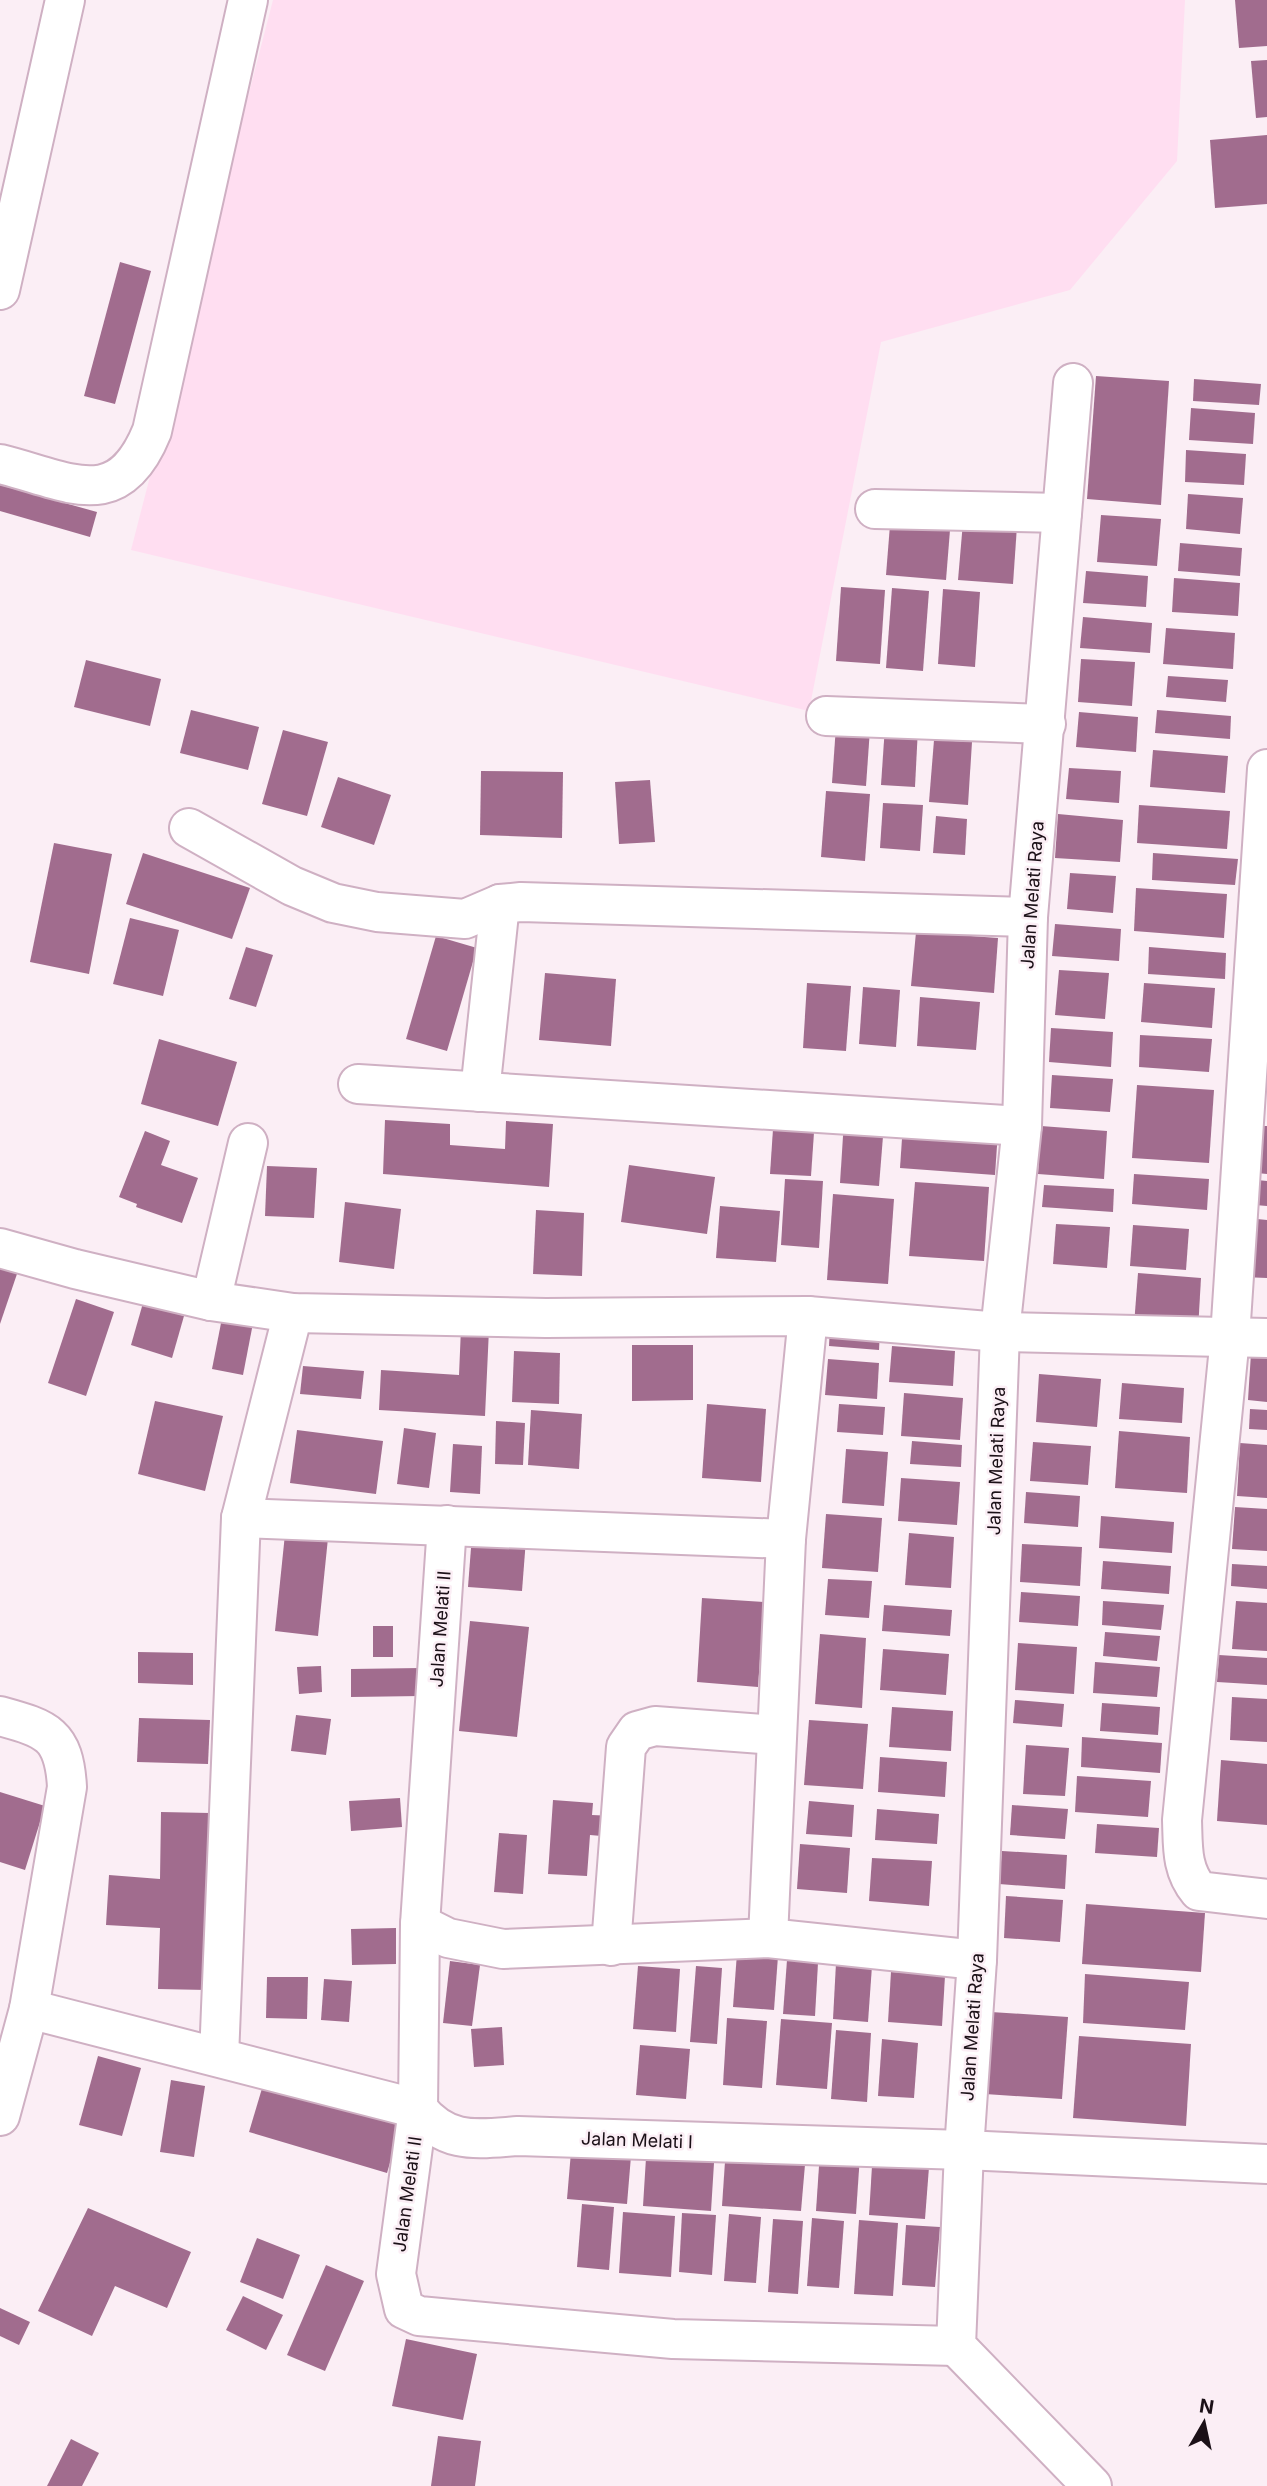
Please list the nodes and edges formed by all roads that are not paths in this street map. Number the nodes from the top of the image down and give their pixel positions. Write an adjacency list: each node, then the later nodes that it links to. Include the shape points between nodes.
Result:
1 (65, 0): 3 (street)
2 (248, 0): 5 (street, via 152,431 141,459 121,480 92,487)
3 (0, 290)
4 (1073, 383): 7 (street, Jalan Melati Raya)
5 (0, 464)
6 (875, 509): 7 (street)
7 (1062, 513): 9 (street, Jalan Melati Raya)
8 (825, 716): 9 (street)
9 (1046, 724): 13 (street, Jalan Melati Raya)
10 (1267, 769): 23 (street)
11 (189, 828): 12 (street, via 292,886 333,903 377,912 465,919)
12 (500, 904): 13 (street); 15 (street)
13 (1028, 917): 16 (street, Jalan Melati Raya)
14 (358, 1084): 15 (street)
15 (480, 1092): 16 (street)
16 (1022, 1126): 22 (street, Jalan Melati Raya)
17 (248, 1143): 19 (street)
18 (0, 1248): 19 (street)
19 (211, 1301): 20 (street)
20 (293, 1313): 21 (street, via 546,1318); 24 (street)
21 (808, 1316): 22 (street); 26 (street)
22 (1000, 1332): 23 (street); 33 (street, Jalan Melati Raya)
23 (1249, 1338): 29 (street, via 1182,1820 1183,1860 1188,1878 1199,1891)
24 (241, 1518): 25 (street); 35 (street)
25 (447, 1525): 26 (street); 30 (street, Jalan Melati II)
26 (786, 1539): 28 (street)
27 (0, 1716): 34 (street, via 33,1725 53,1738 65,1759 66,1787)
28 (775, 1735): 31 (street); 32 (street, via 655,1726 637,1731 626,1746)
29 (1267, 1899)
30 (420, 1924): 32 (street, via 448,1938 503,1949); 36 (street, Jalan Melati II)
31 (768, 1938): 32 (street); 33 (street)
32 (611, 1946)
33 (977, 1960): 38 (street, Jalan Melati Raya)
34 (29, 2009): 35 (street, Jalan Melati I); 37 (street)
35 (219, 2057): 36 (street, Jalan Melati I)
36 (418, 2109): 38 (street, Jalan Melati I, via 430,2124 449,2135 472,2139 518,2136); 40 (street, Jalan Melati II, via 396,2274 404,2309 419,2316 673,2339)
37 (0, 2116)
38 (964, 2150): 39 (street, Jalan Melati I); 40 (street, Jalan Melati Raya)
39 (1267, 2165)
40 (956, 2346): 41 (street)
41 (1092, 2486)

